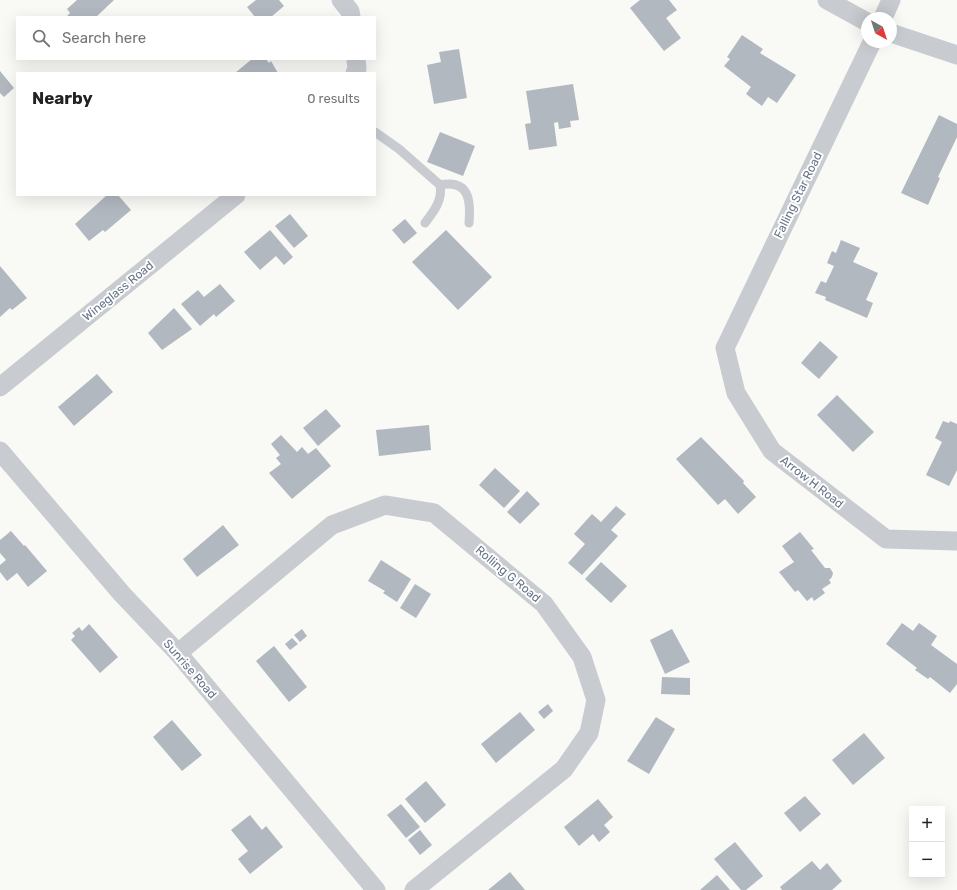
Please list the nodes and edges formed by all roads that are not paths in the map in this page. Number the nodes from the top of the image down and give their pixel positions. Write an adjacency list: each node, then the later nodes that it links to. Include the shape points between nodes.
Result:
1 (341, 0): 5 (street)
2 (827, 0): 6 (street)
3 (891, 0): 4 (street)
4 (886, 12)
5 (351, 16)
6 (861, 19)
7 (897, 35): 9 (street)
8 (869, 48): 17 (street, Falling Star Road)
9 (957, 55)
10 (356, 60): 11 (street)
11 (355, 72)
12 (376, 133): 13 (lane)
13 (440, 185): 15 (lane, via 438,206); 16 (lane, via 454,184 466,191 470,204)
14 (235, 196): 18 (street, Wineglass Road)
15 (425, 223)
16 (469, 223)
17 (725, 348): 20 (street, Arrow H Road, via 736,393 772,451 886,539)
18 (0, 387)
19 (0, 451): 21 (street, Sunrise Road, via 122,594)
20 (957, 541)
21 (178, 653): 22 (street, Sunrise Road); 23 (street, Rolling G Road, via 332,526 384,505 434,513 544,604 582,657 596,700 589,733 564,769)
22 (376, 890)
23 (414, 890)

